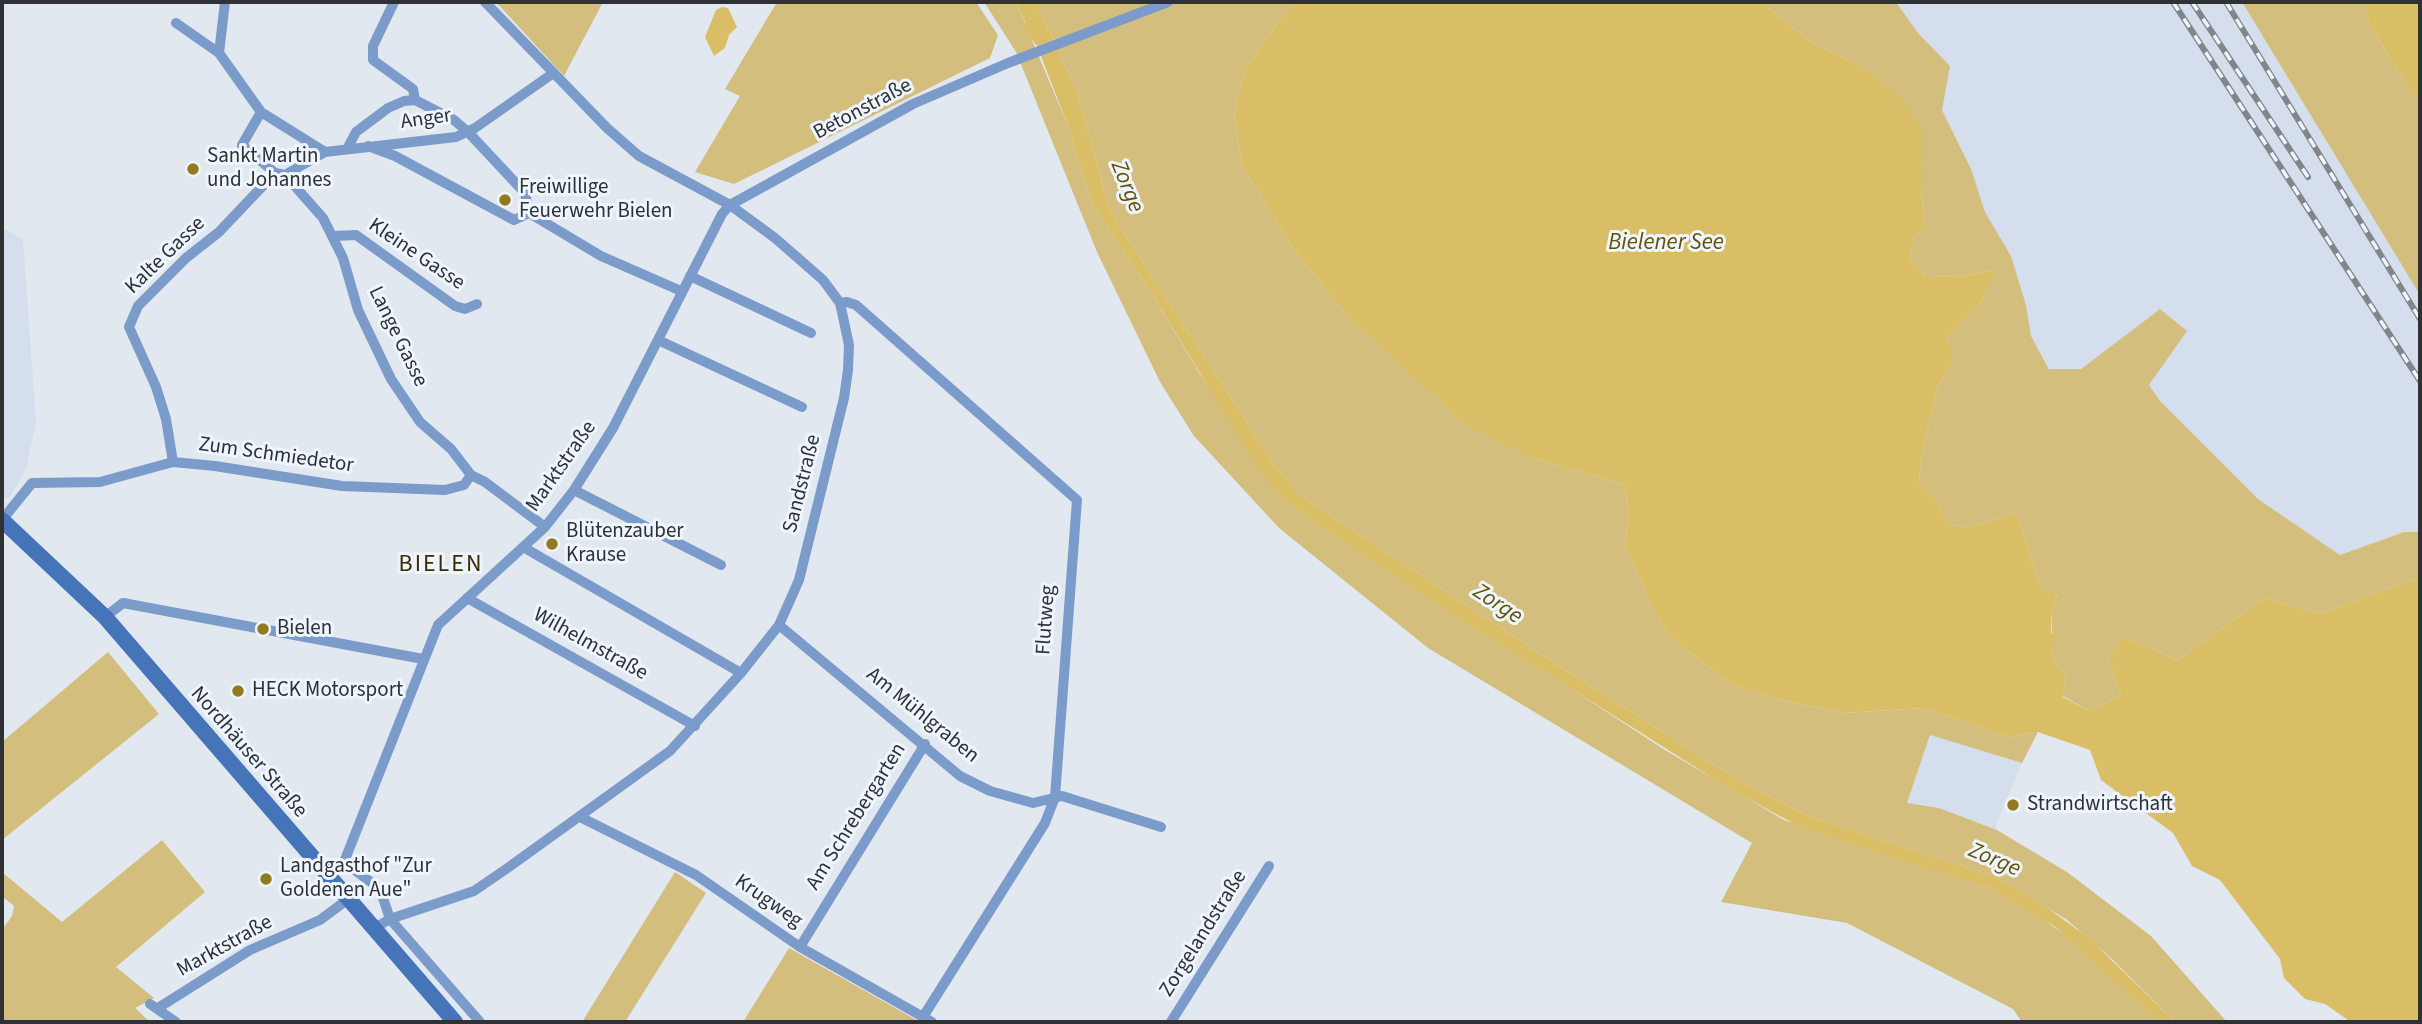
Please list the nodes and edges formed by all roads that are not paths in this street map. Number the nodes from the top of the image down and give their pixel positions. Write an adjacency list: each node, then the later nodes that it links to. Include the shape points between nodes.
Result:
1 (226, 2): 6 (street)
2 (394, 2): 8 (street, via 373,46 373,60 413,89)
3 (485, 2): 7 (street, Sandstraße)
4 (1168, 2): 15 (street, Betonstraße, via 913,103)
5 (176, 23): 6 (street)
6 (219, 53): 9 (street)
7 (552, 74): 10 (street); 15 (street, Sandstraße, via 639,156)
8 (415, 100): 10 (street); 12 (street, via 388,108 356,132)
9 (261, 112): 13 (street); 14 (street, Lange Gasse, via 242,145)
10 (468, 132): 11 (street, Anger, via 444,139); 16 (street, Anger, via 525,193)
11 (368, 146): 12 (street, Anger); 16 (street, Anger, via 514,220)
12 (347, 149): 13 (street, Anger)
13 (325, 152): 14 (street, Kalte Gasse)
14 (280, 174): 17 (street, Lange Gasse, via 323,218); 25 (street, Kalte Gasse, via 138,306 129,327 156,387)
15 (730, 205): 18 (street, Marktstraße); 20 (street, Sandstraße, via 823,280)
16 (529, 214): 19 (street, Anger, via 601,256)
17 (334, 236): 21 (street, Kleine Gasse, via 356,236 455,306 465,309); 26 (street, Lange Gasse, via 358,310 391,379 421,422)
18 (690, 276): 19 (street, Marktstraße); 22 (street)
19 (681, 291): 23 (street, Marktstraße)
20 (840, 303): 34 (street, Sandstraße, via 849,345 844,398 799,580); 39 (street, Flutweg, via 856,305 1077,500)
21 (477, 304)
22 (811, 333)
23 (658, 340): 24 (street); 27 (street, Marktstraße, via 595,460)
24 (802, 407)
25 (173, 462): 26 (street, Zum Schmiedetor, via 342,486 445,490 464,485); 28 (street, Zum Schmiedetor, via 100,482 32,483)
26 (471, 475): 29 (street, Lange Gasse)
27 (574, 490): 29 (street, Marktstraße); 31 (street)
28 (2, 520): 33 (main road, Nordhäuser Straße)
29 (545, 527): 30 (street, Marktstraße)
30 (523, 547): 32 (street, Marktstraße); 36 (street)
31 (721, 565)
32 (467, 598): 35 (street, Marktstraße, via 438,625); 37 (street, Wilhelmstraße)
33 (105, 617): 35 (street, via 123,603); 44 (main road, Nordhäuser Straße)
34 (779, 625): 36 (street, Sandstraße); 38 (street, Am Mühlgraben)
35 (423, 659): 42 (street, Marktstraße)
36 (741, 673): 37 (street, Sandstraße)
37 (695, 726): 40 (street, Sandstraße, via 670,751)
38 (925, 744): 39 (street, Am Mühlgraben, via 960,776 990,791 1033,803); 48 (street, Am Schrebergarten)
39 (1055, 797): 41 (street, Am Mühlgraben); 49 (street, Flutweg, via 1045,823)
40 (580, 817): 46 (street, Sandstraße, via 474,891); 48 (street, Krugweg, via 696,875)
41 (1161, 827)
42 (344, 863): 44 (street, Marktstraße); 46 (street, via 380,889)
43 (1269, 866): 53 (street, Zorgelandstraße)
44 (328, 879): 45 (main road, Nordhäuser Straße)
45 (346, 900): 47 (main road, Nordhäuser Straße); 50 (street, Marktstraße, via 320,920 250,950 154,1006)
46 (390, 919): 47 (street, Sandstraße); 52 (street)
47 (373, 929): 51 (main road, Nordhäuser Straße)
48 (800, 947): 49 (street, Krugweg)
49 (928, 1019)
50 (176, 1022)
51 (455, 1022)
52 (480, 1022)
53 (1171, 1022)

